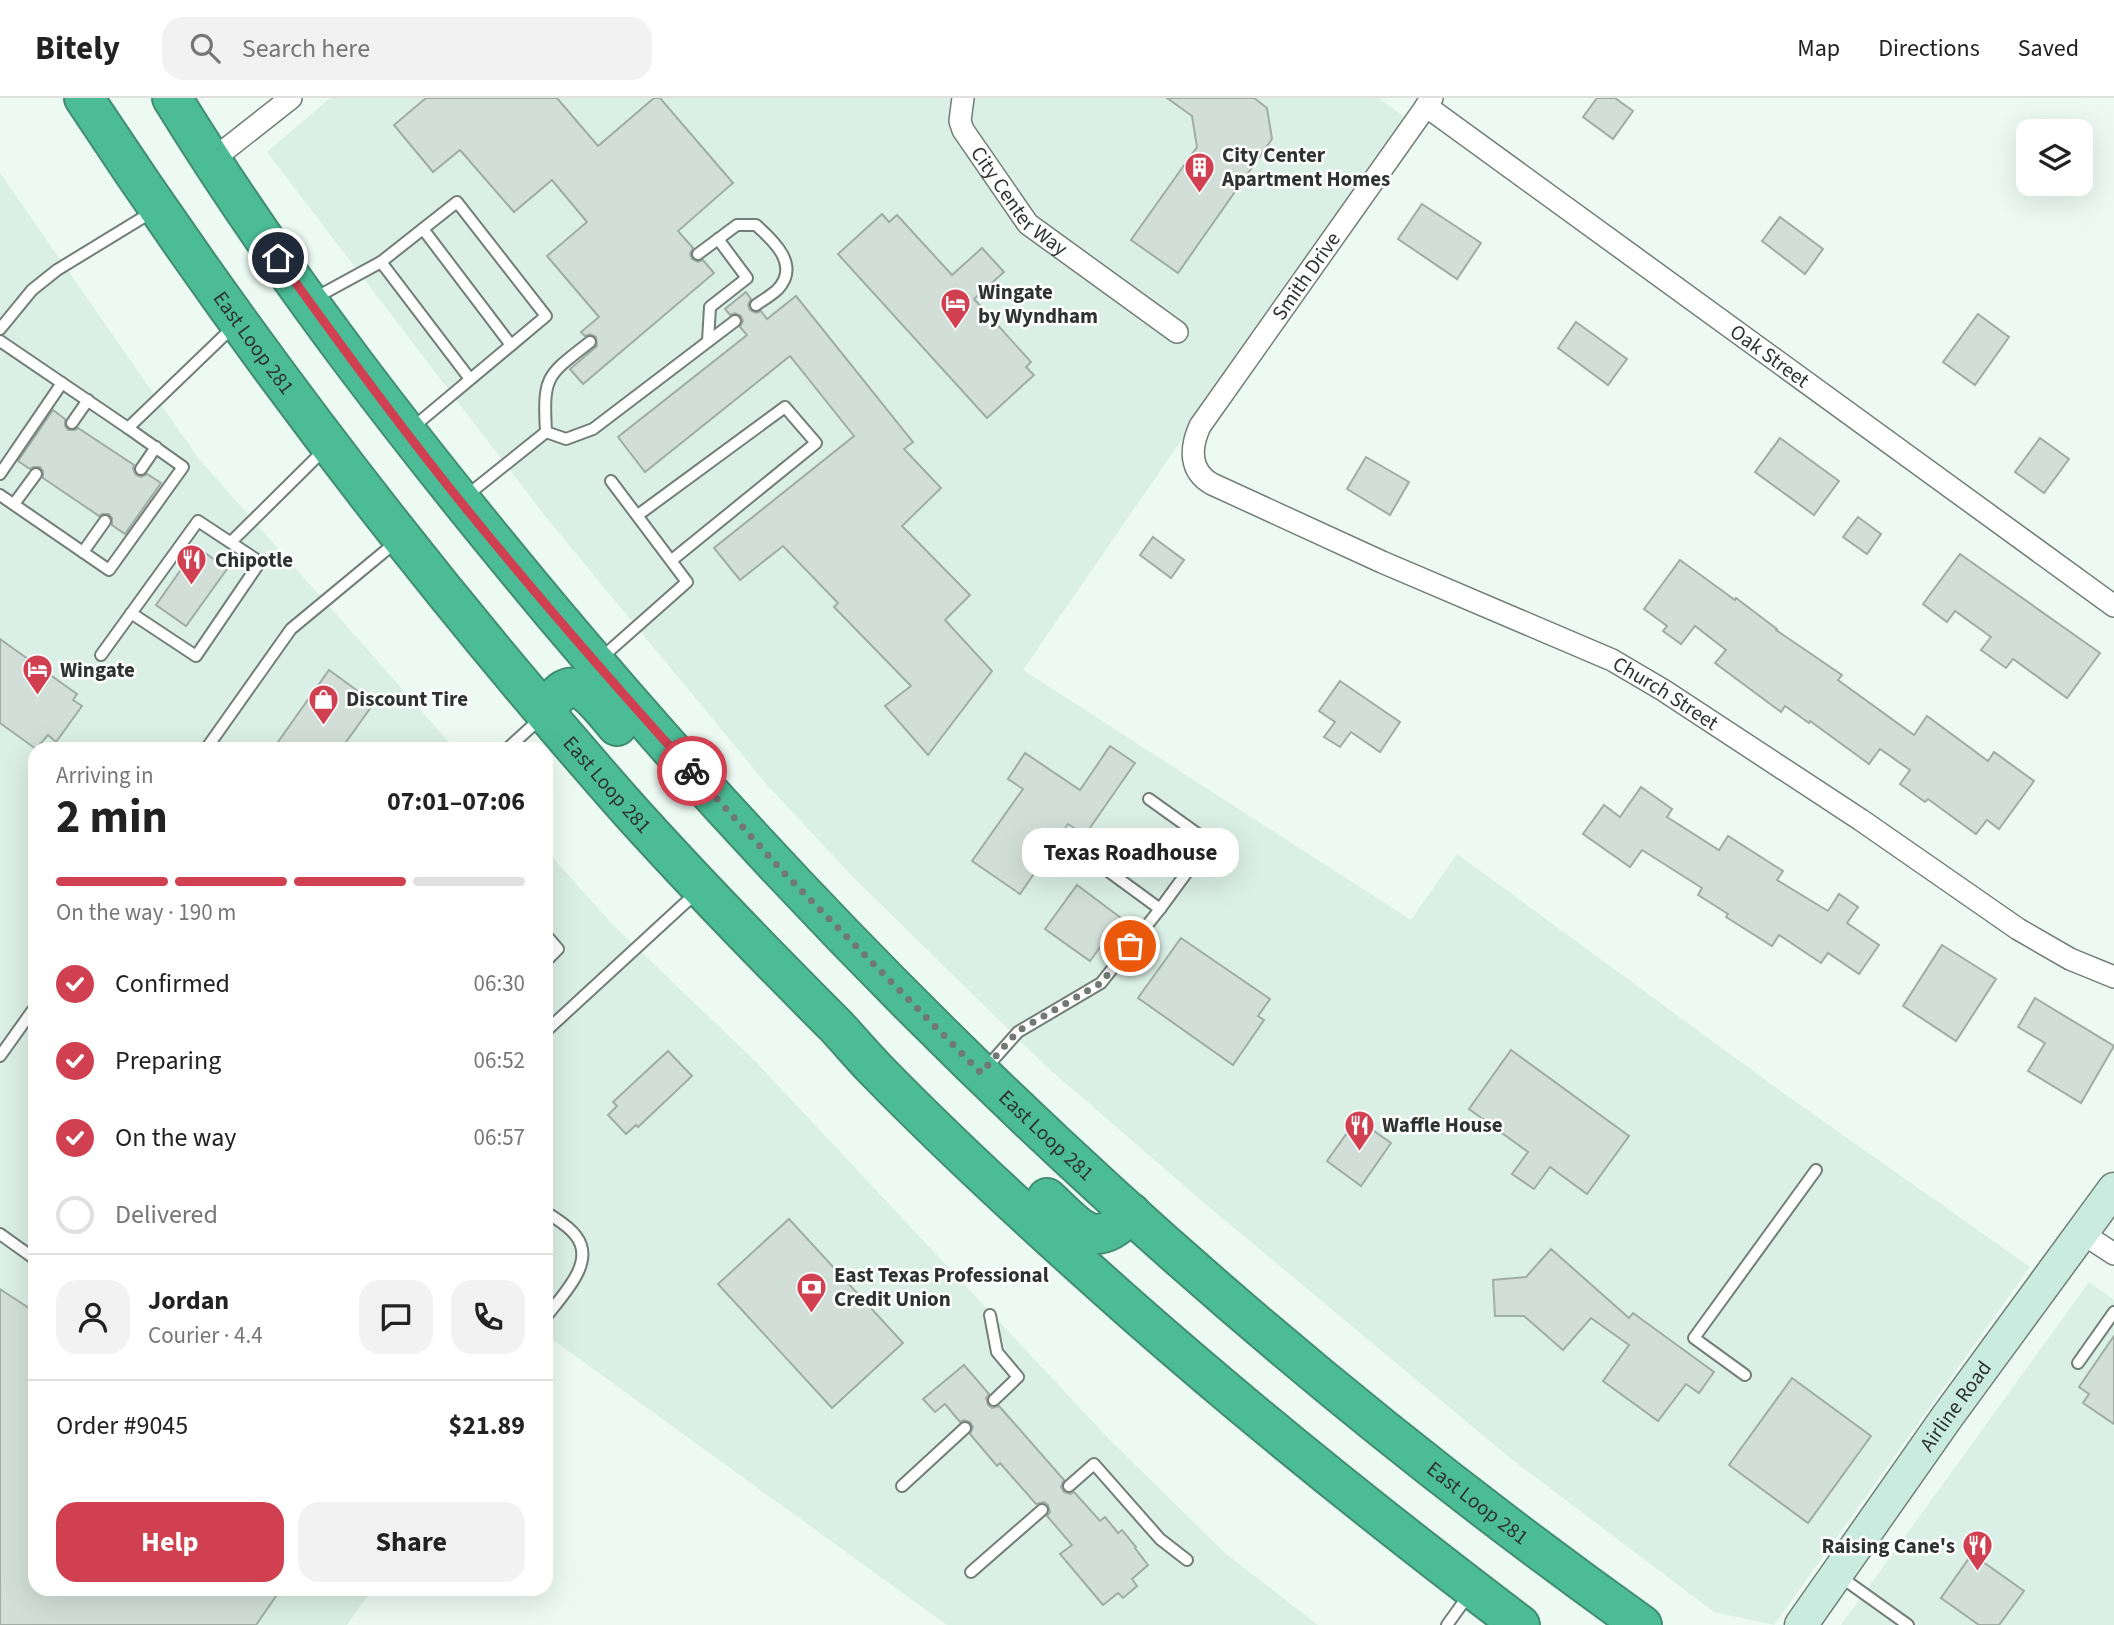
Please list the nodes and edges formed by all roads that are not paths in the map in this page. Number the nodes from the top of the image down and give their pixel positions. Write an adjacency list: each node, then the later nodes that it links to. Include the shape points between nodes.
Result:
1 (84, 98): 7 (highway, East Loop 281)
2 (172, 98): 6 (highway, East Loop 281)
3 (291, 98): 6 (street)
4 (963, 98): 17 (street, City Center Way, via 963,130 1028,224)
5 (1429, 102): 31 (street, Smith Drive, via 1200,426); 45 (street, Oak Street)
6 (211, 162): 12 (highway, East Loop 281)
7 (157, 209): 15 (highway, East Loop 281); 16 (lane, via 57,270 32,290)
8 (423, 229): 11 (lane); 21 (lane); 21 (lane, via 457,202 546,316)
9 (718, 239): 10 (lane); 13 (lane, via 737,225 757,225 786,260 787,275 778,289); 19 (lane, via 747,278 710,307)
10 (698, 254)
11 (381, 262): 12 (lane); 22 (lane)
12 (309, 301): 27 (highway, East Loop 281)
13 (756, 305)
14 (735, 321): 19 (lane)
15 (238, 323): 26 (lane); 29 (highway, East Loop 281)
16 (0, 329)
17 (1177, 332)
18 (0, 341): 23 (lane)
19 (708, 341): 28 (lane, via 593,429 566,439)
20 (590, 342): 28 (lane, via 551,375 544,395)
21 (511, 345): 22 (lane)
22 (470, 379): 27 (lane)
23 (62, 383): 24 (lane); 33 (lane)
24 (88, 400): 25 (lane); 26 (lane)
25 (72, 423)
26 (128, 428): 30 (lane)
27 (407, 432): 37 (highway, East Loop 281)
28 (546, 432): 37 (lane)
29 (329, 446): 41 (highway, East Loop 281); 42 (lane)
30 (156, 447): 32 (lane); 43 (lane, via 183,467 109,570)
31 (1193, 459): 57 (street, Church Street, via 1202,477 1212,484 1635,673 2018,929 2070,959)
32 (141, 469)
33 (0, 474)
34 (36, 474): 38 (lane)
35 (611, 481): 39 (lane)
36 (0, 495): 38 (lane)
37 (460, 501): 48 (highway, East Loop 281)
38 (14, 504): 43 (lane)
39 (638, 515): 44 (lane); 44 (lane, via 785,407 816,443)
40 (105, 521): 43 (lane)
41 (401, 538): 49 (highway, East Loop 281); 50 (lane, via 291,629)
42 (231, 542): 46 (lane, via 198,521); 46 (lane, via 260,562 196,656)
43 (83, 552)
44 (672, 560): 48 (lane, via 687,582)
45 (2114, 606)
46 (131, 613): 47 (lane)
47 (101, 655)
48 (596, 663): 53 (highway, East Loop 281)
49 (546, 714): 51 (lane); 53 (highway, via 553,698 563,690 585,690 628,738); 55 (highway, East Loop 281)
50 (211, 742)
51 (515, 742)
52 (1149, 799): 56 (lane, via 1209,842)
53 (760, 848): 62 (highway, East Loop 281)
54 (1100, 865): 56 (lane)
55 (702, 888): 59 (lane); 61 (highway, East Loop 281)
56 (1160, 909): 62 (lane, via 1101,983 1018,1031)
57 (2114, 977)
58 (28, 1017): 60 (lane)
59 (553, 1025)
60 (0, 1056)
61 (877, 1072): 65 (highway, via 1000,1154 1087,1233 1112,1231); 84 (highway, East Loop 281, via 1133,1311 1369,1509)
62 (981, 1073): 65 (highway, East Loop 281)
63 (1816, 1170): 75 (lane, via 1694,1338)
64 (2114, 1189): 67 (street, Airline Road)
65 (1131, 1213): 87 (highway, East Loop 281, via 1377,1425)
66 (553, 1218): 71 (lane, via 577,1237 583,1259)
67 (2082, 1233): 70 (street); 83 (street, Airline Road)
68 (0, 1234): 69 (lane)
69 (28, 1254)
70 (2114, 1254)
71 (553, 1307)
72 (2114, 1312): 74 (lane)
73 (990, 1315): 76 (lane, via 997,1352 1018,1377)
74 (2078, 1363)
75 (1745, 1375)
76 (994, 1400)
77 (965, 1428): 78 (lane)
78 (902, 1486)
79 (1069, 1486): 81 (lane, via 1094,1464 1160,1539)
80 (1042, 1510): 82 (lane)
81 (1188, 1560)
82 (971, 1573)
83 (1836, 1574): 88 (street, Airline Road); 89 (lane)
84 (1473, 1589): 85 (lane); 86 (highway, East Loop 281)
85 (1447, 1625)
86 (1520, 1625)
87 (1642, 1625)
88 (1801, 1625)
89 (1908, 1625)

